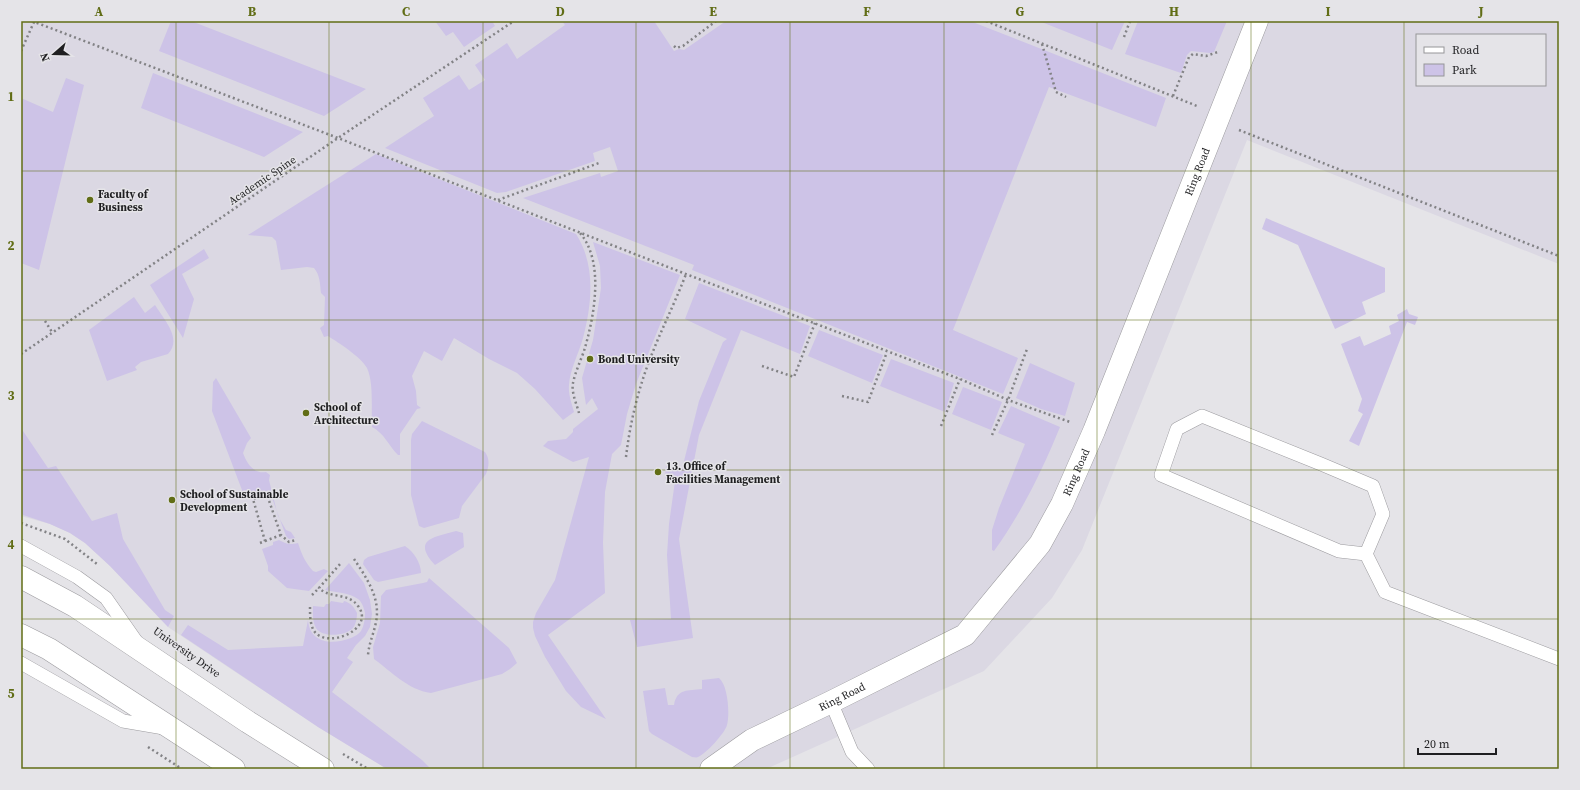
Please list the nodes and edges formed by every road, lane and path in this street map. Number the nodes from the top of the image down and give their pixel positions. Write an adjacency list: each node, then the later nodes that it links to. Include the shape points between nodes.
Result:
1 (33, 21): 10 (path); 15 (path)
2 (514, 21): 15 (path, Academic Spine)
3 (716, 21): 9 (path, via 683,46)
4 (986, 21): 8 (path)
5 (1130, 21): 7 (path)
6 (1257, 21): 14 (street, Ring Road)
7 (1124, 37)
8 (1042, 44): 12 (path); 13 (path, via 1056,92)
9 (674, 46)
10 (21, 51)
11 (1220, 52): 12 (path, via 1206,56 1193,54 1189,57)
12 (1174, 96): 14 (path)
13 (1066, 97)
14 (1218, 120): 19 (path); 33 (street, Ring Road)
15 (338, 138): 17 (path); 23 (path, Academic Spine)
16 (599, 163): 17 (path)
17 (497, 200): 18 (path)
18 (579, 232): 20 (path); 31 (path, via 587,242 593,258 596,282 591,325 572,385)
19 (1559, 256)
20 (686, 274): 22 (path); 35 (path, via 650,359 630,423)
21 (46, 321): 23 (path)
22 (814, 323): 25 (path); 27 (path, via 794,378)
23 (52, 332): 26 (path, Academic Spine)
24 (1027, 349): 30 (path)
25 (887, 352): 28 (path); 29 (path, via 868,402)
26 (21, 354)
27 (762, 366)
28 (960, 379): 30 (path); 32 (path)
29 (842, 396)
30 (1008, 400): 33 (path); 34 (path)
31 (579, 413)
32 (941, 426)
33 (1094, 431): 55 (street, Ring Road, via 1062,504 1040,544 965,635)
34 (992, 435)
35 (626, 457)
36 (21, 523): 45 (path, via 65,538)
37 (281, 535): 38 (path, via 289,542); 39 (path); 39 (path, via 267,495 253,499)
38 (296, 540)
39 (265, 541): 40 (path)
40 (260, 543)
41 (21, 546): 51 (lane, via 78,577 106,598)
42 (1366, 554): 42 (lane, via 1339,551 1161,475 1177,429 1202,416 1373,486 1384,514); 53 (lane, via 1384,592)
43 (354, 559): 52 (path, via 368,580 376,602 376,620)
44 (341, 563): 47 (path)
45 (100, 568)
46 (21, 577): 51 (street, via 75,606)
47 (320, 588): 48 (path); 49 (path, via 324,593 346,597 355,602 361,614 357,628 353,632 334,638 318,635 310,621)
48 (312, 595)
49 (310, 607)
50 (21, 635): 56 (street, via 49,649)
51 (144, 652): 59 (street)
52 (368, 655)
53 (1559, 659)
54 (21, 663): 56 (lane, via 123,722)
55 (832, 702): 61 (street, Ring Road, via 752,740); 62 (lane, via 852,752)
56 (174, 730): 58 (street)
57 (337, 750): 60 (path)
58 (234, 769)
59 (323, 769)
60 (368, 769)
61 (711, 769)
62 (868, 769)

